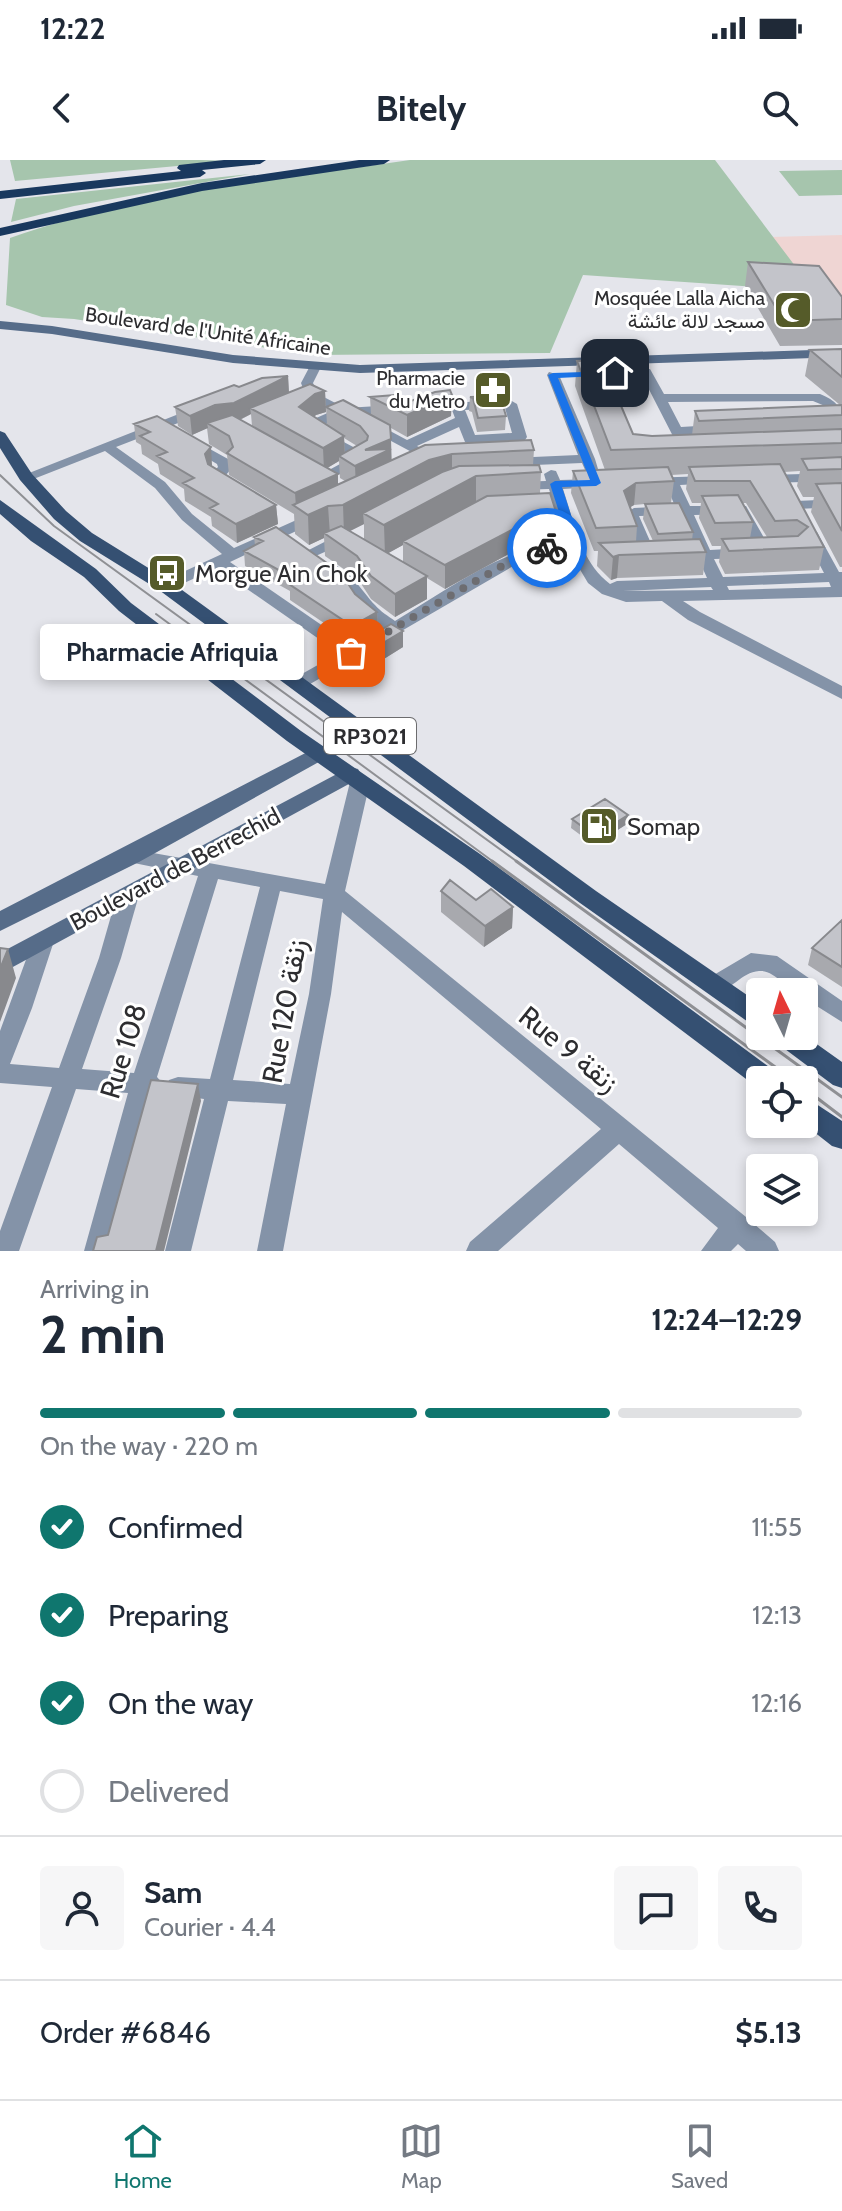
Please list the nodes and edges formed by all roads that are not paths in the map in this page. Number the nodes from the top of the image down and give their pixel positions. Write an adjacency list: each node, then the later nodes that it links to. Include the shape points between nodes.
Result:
1 (260, 160): 4 (highway)
2 (321, 160): 5 (highway)
3 (384, 160): 6 (highway, via 202,187)
4 (0, 188)
5 (0, 195)
6 (0, 232)
7 (0, 325): 12 (main road, Boulevard de l'Unité Africaine)
8 (0, 338): 12 (main road, Boulevard de l'Unité Africaine, via 200,367)
9 (842, 353): 12 (main road, Boulevard de l'Unité Africaine)
10 (842, 365): 11 (main road, Boulevard de l'Unité Africaine)
11 (646, 372): 13 (main road, Boulevard de l'Unité Africaine); 14 (street)
12 (312, 373): 13 (main road, Boulevard de l'Unité Africaine, via 385,380); 17 (street, via 305,399)
13 (553, 375): 29 (street)
14 (662, 398): 19 (street, via 815,397 830,403); 22 (street)
15 (218, 403): 20 (street)
16 (457, 405): 17 (street); 18 (street); 18 (street, via 510,404 520,435 473,440)
17 (342, 412): 26 (street); 35 (street, via 310,428 359,459)
18 (461, 421): 26 (street)
19 (837, 423)
20 (161, 425): 25 (street); 27 (street)
21 (722, 429): 22 (street)
22 (677, 431): 28 (street, via 689,454)
23 (212, 434): 25 (street)
24 (0, 436): 33 (main road, RP3021)
25 (191, 443): 43 (street, via 223,462 225,468 217,477)
26 (407, 445): 32 (street, via 447,463)
27 (106, 446): 33 (street); 54 (street, via 160,485)
28 (678, 455)
29 (588, 459): 31 (street); 41 (street, via 603,483)
30 (500, 462): 31 (street)
31 (546, 462): 41 (street)
32 (413, 469)
33 (26, 477): 57 (main road, RP3021, via 86,537)
34 (842, 477): 37 (street)
35 (322, 478)
36 (755, 479): 37 (street)
37 (783, 479): 45 (street)
38 (671, 480): 39 (street); 40 (street); 48 (street)
39 (727, 480)
40 (640, 482)
41 (555, 484): 42 (street); 53 (street, via 555,507)
42 (497, 486)
43 (247, 495)
44 (842, 503): 45 (street)
45 (796, 505): 55 (street)
46 (0, 506): 65 (main road, RP3021)
47 (332, 508): 49 (street, via 290,521)
48 (685, 509): 52 (street); 52 (street, via 632,513 642,558); 52 (street, via 741,509 771,552)
49 (279, 534): 51 (street); 54 (street)
50 (356, 542): 51 (street, via 336,541)
51 (309, 554): 61 (street, via 350,584 363,604)
52 (705, 554): 58 (street)
53 (583, 555): 59 (street, via 590,579 600,588 626,597); 60 (street, via 540,549 521,555)
54 (225, 558): 57 (street); 62 (street)
55 (840, 584): 58 (street)
56 (422, 585): 60 (street)
57 (165, 586): 63 (main road, RP3021)
58 (719, 588): 59 (street)
59 (660, 590): 64 (street, via 694,616)
60 (446, 600): 61 (street)
61 (394, 628): 62 (street)
62 (351, 653): 63 (street)
63 (299, 683): 76 (main road, RP3021)
64 (842, 693)
65 (319, 753): 66 (main road, RP3021); 67 (main road, Boulevard de Berrechid)
66 (355, 778): 68 (main road, Boulevard de Berrechid); 71 (street, Rue 120 زنقة); 81 (main road, RP3021)
67 (131, 856): 68 (street); 73 (main road, Boulevard de Berrechid)
68 (184, 865): 69 (street); 72 (main road, Boulevard de Berrechid)
69 (210, 870): 70 (street); 85 (street, Rue 108)
70 (272, 881): 71 (street); 86 (street)
71 (334, 893): 87 (street, Rue 120 زنقة); 89 (street, Rue 9 زنقة)
72 (128, 895): 74 (main road, Boulevard de Berrechid); 84 (street)
73 (0, 922)
74 (43, 941): 75 (main road, Boulevard de Berrechid); 80 (street)
75 (0, 964)
76 (715, 985): 77 (main road, RP3021); 78 (street, via 751,962 769,962)
77 (746, 1007)
78 (842, 1013)
79 (805, 1050): 83 (main road)
80 (0, 1060)
81 (748, 1066)
82 (0, 1073): 84 (street)
83 (842, 1077)
84 (69, 1079): 85 (street); 92 (street)
85 (143, 1084): 86 (street); 93 (street, Rue 108)
86 (219, 1091): 87 (street); 94 (street)
87 (299, 1095): 95 (street, Rue 120 زنقة)
88 (818, 1119): 90 (main road)
89 (619, 1129): 91 (street, Rue 9 زنقة); 96 (street)
90 (842, 1137)
91 (737, 1226): 97 (street); 98 (street, Rue 9 زنقة)
92 (6, 1251)
93 (97, 1251)
94 (178, 1251)
95 (270, 1251)
96 (480, 1251)
97 (714, 1251)
98 (766, 1251)

